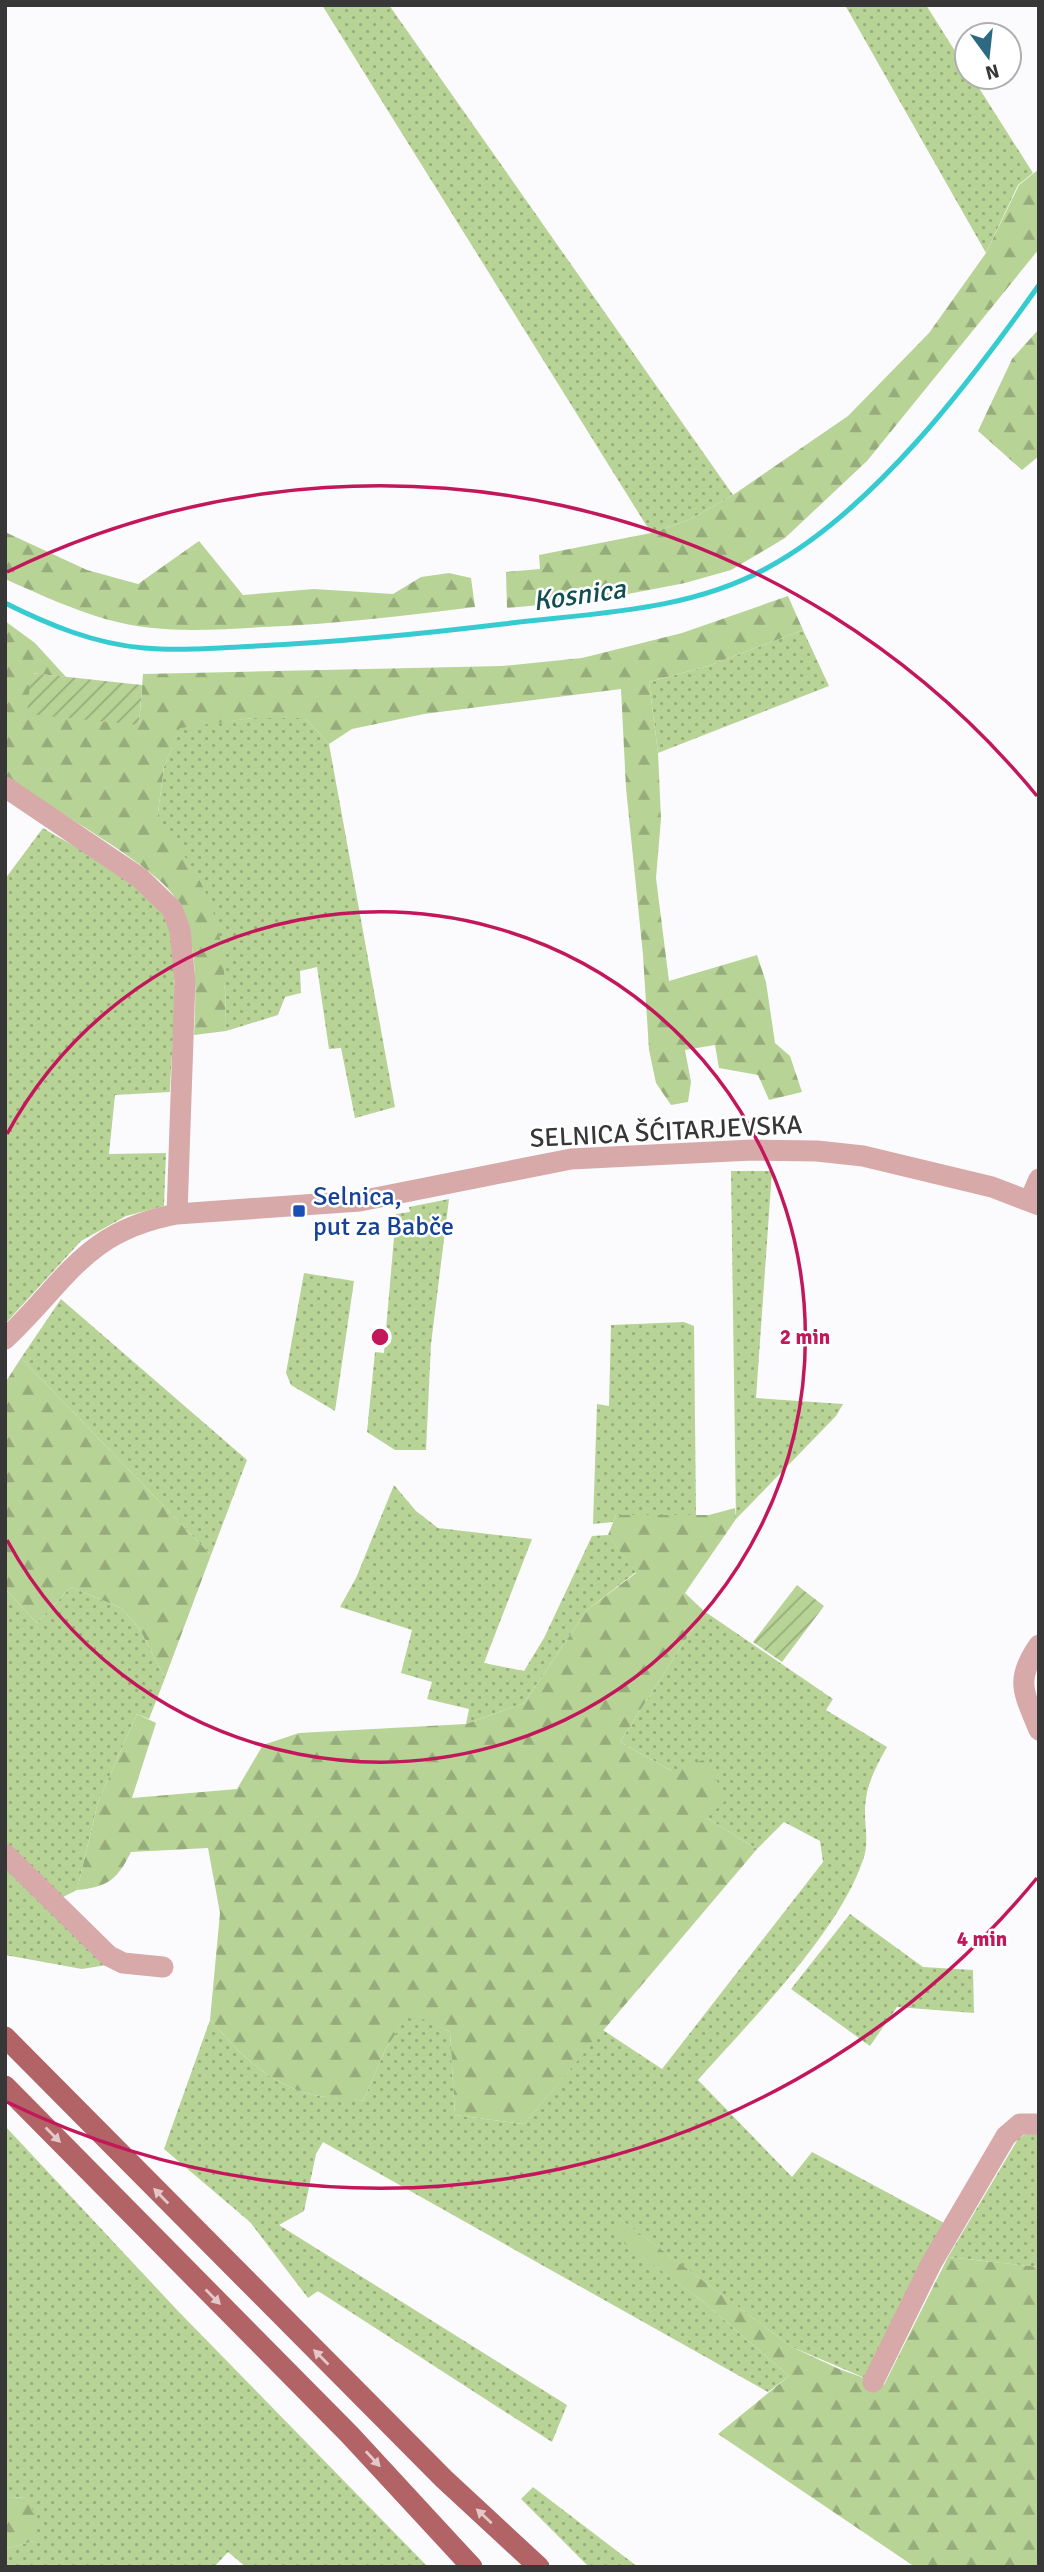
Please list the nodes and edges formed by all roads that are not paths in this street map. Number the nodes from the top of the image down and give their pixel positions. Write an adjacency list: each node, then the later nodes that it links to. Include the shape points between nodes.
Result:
1 (6, 788): 4 (street, via 140,878 172,909 180,930 185,981)
2 (1039, 1179): 3 (street, SELNICA ŠĆITARJEVSKA)
3 (1034, 1203): 4 (street, SELNICA ŠĆITARJEVSKA, via 992,1187 863,1156 751,1150 571,1159 360,1201)
4 (177, 1214): 5 (street, SELNICA ŠĆITARJEVSKA, via 150,1219 94,1247)
5 (5, 1339)
6 (1039, 1645): 7 (street, via 1026,1664 1023,1681)
7 (1039, 1730)
8 (5, 1854): 9 (street, via 110,1956 123,1963)
9 (163, 1967)
10 (5, 2037): 15 (main road, one-way to 10, via 444,2479)
11 (5, 2086): 14 (main road, one-way to 14, via 351,2435)
12 (1039, 2123): 13 (street, via 1020,2124 1006,2136 931,2264)
13 (873, 2382)
14 (472, 2567)
15 (539, 2567)

